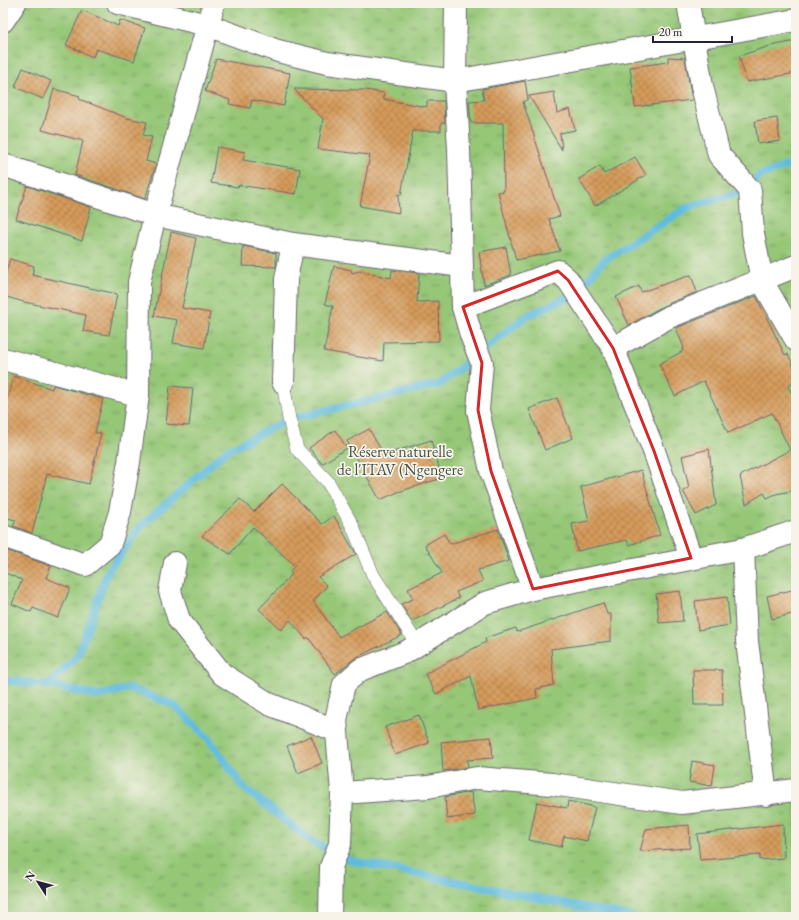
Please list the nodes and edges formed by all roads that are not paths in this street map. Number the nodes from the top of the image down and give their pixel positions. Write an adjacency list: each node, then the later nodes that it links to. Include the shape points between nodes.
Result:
1 (15, 3): 7 (street)
2 (118, 3): 8 (street)
3 (214, 3): 8 (street)
4 (456, 3): 10 (street)
5 (688, 3): 9 (street)
6 (796, 20): 9 (street)
7 (3, 21)
8 (207, 25): 10 (street, via 278,51 327,63); 12 (street)
9 (692, 39): 10 (street); 16 (street, via 719,155 750,190 753,233)
10 (455, 81): 14 (street)
11 (3, 165): 12 (street)
12 (156, 215): 13 (street); 22 (street, via 139,282)
13 (293, 244): 14 (street); 21 (street, via 286,279)
14 (462, 266): 17 (street)
15 (796, 266): 16 (street)
16 (762, 281): 18 (street); 19 (street, via 669,317)
17 (463, 307): 19 (street, via 558,271 577,293); 28 (street, via 470,335 482,363 478,410 491,471)
18 (796, 340)
19 (613, 348): 26 (street, via 654,451)
20 (3, 359): 22 (street)
21 (283, 382): 29 (lane, via 297,449 328,482 352,525 373,575)
22 (138, 394): 24 (street, via 120,512 110,544 85,565)
23 (796, 531): 25 (street)
24 (3, 536)
25 (743, 549): 26 (street); 33 (street, via 747,641)
26 (691, 558): 28 (street)
27 (175, 563): 30 (street, via 170,591 179,620 222,674 269,704)
28 (532, 589): 29 (street, via 485,603)
29 (417, 644): 30 (street, via 406,652 360,670 344,684 336,720)
30 (337, 731): 32 (street)
31 (796, 790): 33 (street)
32 (342, 792): 33 (street, via 428,787 477,778 552,784 682,802); 34 (street, via 340,844 331,867)
33 (766, 795)
34 (330, 917)

